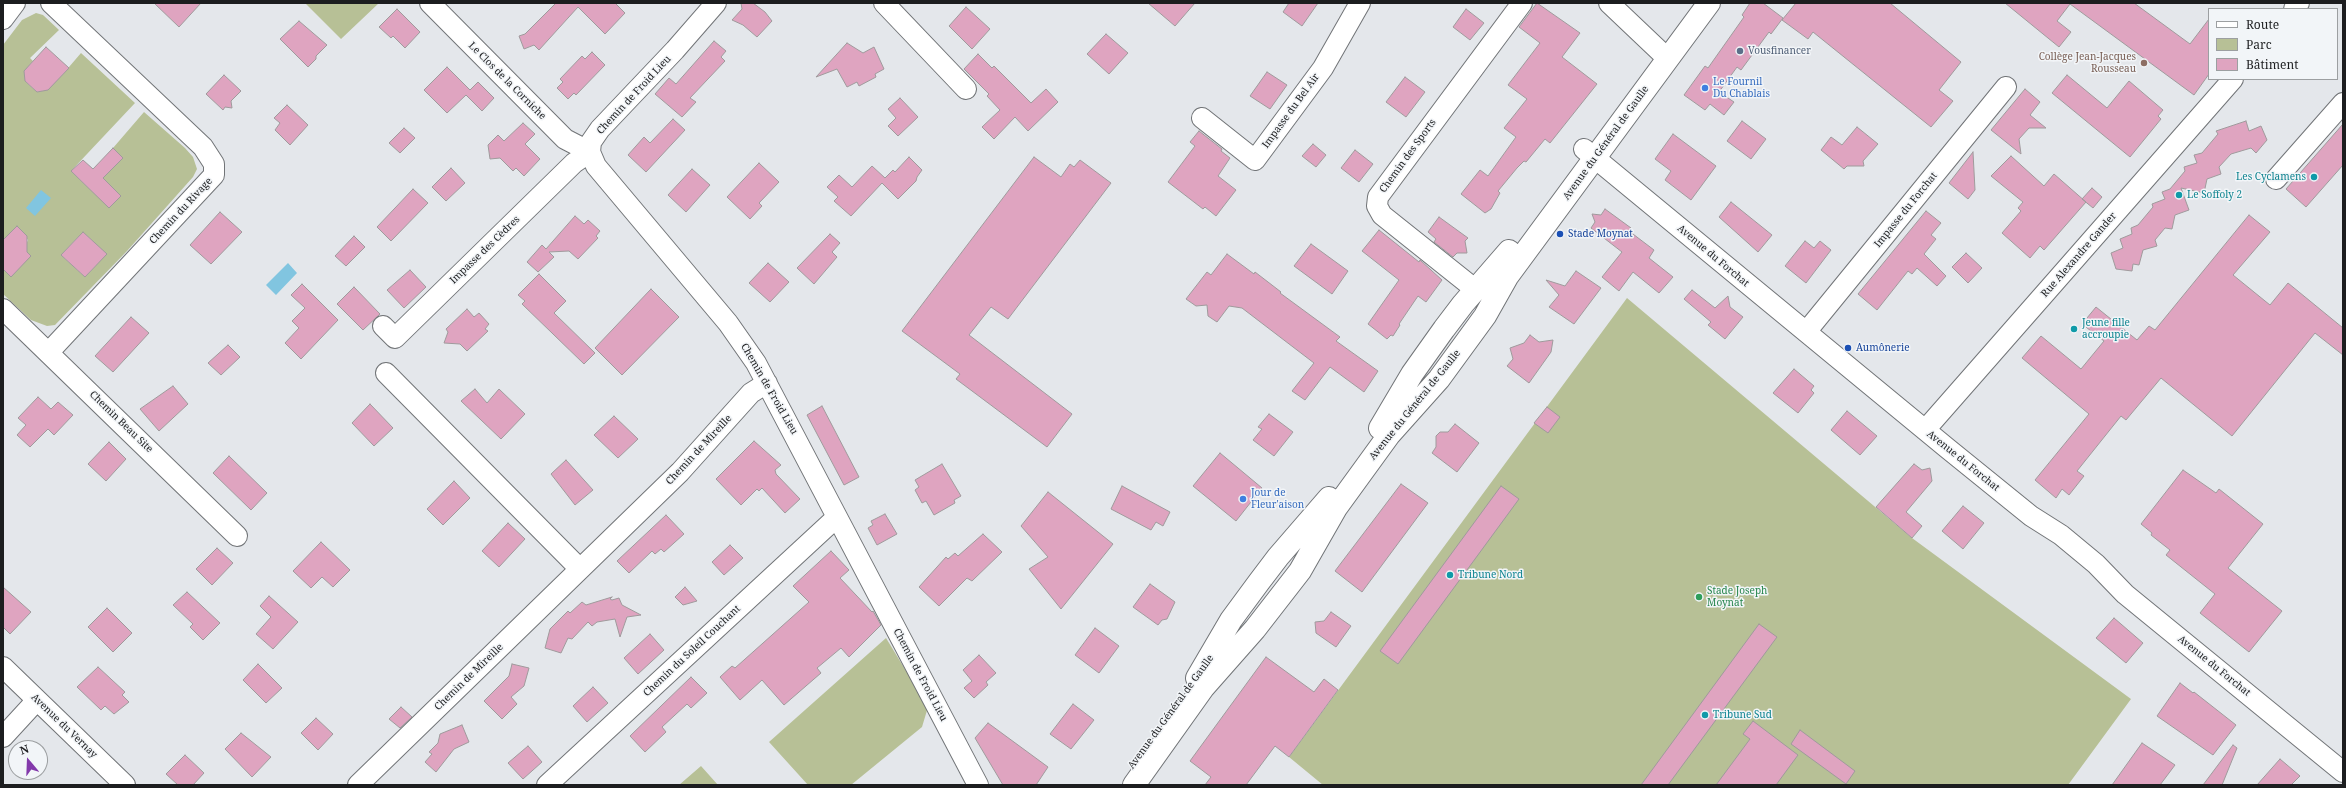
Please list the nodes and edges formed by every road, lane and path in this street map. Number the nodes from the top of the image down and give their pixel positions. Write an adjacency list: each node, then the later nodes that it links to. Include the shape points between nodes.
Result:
1 (15, 3): 11 (street)
2 (51, 3): 27 (street, Chemin du Rivage, via 202,147 214,164 214,175)
3 (430, 3): 18 (street, Le Clos de la Corniche, via 565,139)
4 (716, 3): 18 (street, Chemin de Froid Lieu, via 600,129 591,142)
5 (884, 3): 15 (street)
6 (1360, 3): 17 (street, Impasse du Bel Air, via 1323,68 1255,160)
7 (1522, 3): 21 (street, Chemin des Sports, via 1378,197 1377,206 1382,215)
8 (1609, 3): 12 (street)
9 (1693, 3): 12 (main road, Avenue du Général de Gaulle)
10 (1709, 3): 12 (main road, Avenue du Général de Gaulle)
11 (3, 19)
12 (1663, 55): 19 (main road, Avenue du Général de Gaulle)
13 (2232, 80): 32 (street, Rue Alexandre Gander)
14 (2006, 87): 25 (street, Impasse du Forchat)
15 (966, 89)
16 (2343, 104): 20 (street)
17 (1202, 118)
18 (590, 152): 24 (street, Impasse des Cèdres, via 574,163 395,338); 31 (street, Chemin de Froid Lieu, via 596,166 728,322)
19 (1590, 154): 21 (main road, Avenue du Général de Gaulle); 25 (street, Avenue du Forchat); 26 (main road, Avenue du Général de Gaulle, via 1503,283)
20 (2276, 179)
21 (1476, 290): 23 (main road, Avenue du Général de Gaulle)
22 (3, 309): 27 (street, Chemin Beau Site)
23 (1450, 322): 26 (main road); 28 (main road, Avenue du Général de Gaulle)
24 (383, 326)
25 (1806, 332): 32 (street, Avenue du Forchat)
26 (1470, 337): 29 (main road, Avenue du Général de Gaulle)
27 (49, 352): 34 (street, Chemin Beau Site)
28 (1427, 354): 29 (main road); 36 (main road, Avenue du Général de Gaulle, via 1412,374 1388,418 1329,499)
29 (1447, 368): 37 (main road, Avenue du Général de Gaulle, via 1389,435 1344,497 1300,571)
30 (386, 373): 35 (street)
31 (767, 383): 33 (street, Chemin de Froid Lieu); 35 (street, Chemin de Mireille, via 751,393 680,472)
32 (1925, 430): 43 (street, Avenue du Forchat, via 2031,516 2061,535 2096,564 2125,594)
33 (838, 517): 46 (street, Chemin du Soleil Couchant); 47 (street, Chemin de Froid Lieu)
34 (237, 536)
35 (580, 570): 45 (street, Chemin de Mireille)
36 (1268, 571): 37 (main road); 38 (main road, Avenue du Général de Gaulle)
37 (1288, 586): 39 (main road, Avenue du Général de Gaulle)
38 (1246, 599): 39 (main road); 48 (main road, Avenue du Général de Gaulle, via 1203,670)
39 (1267, 614): 49 (main road, Avenue du Général de Gaulle, via 1203,688)
40 (3, 667): 41 (street, Avenue du Vernay)
41 (37, 700): 42 (street); 44 (street, Avenue du Vernay)
42 (3, 736)
43 (2343, 772)
44 (125, 785)
45 (358, 785)
46 (547, 785)
47 (978, 785)
48 (1119, 785)
49 (1134, 785)

